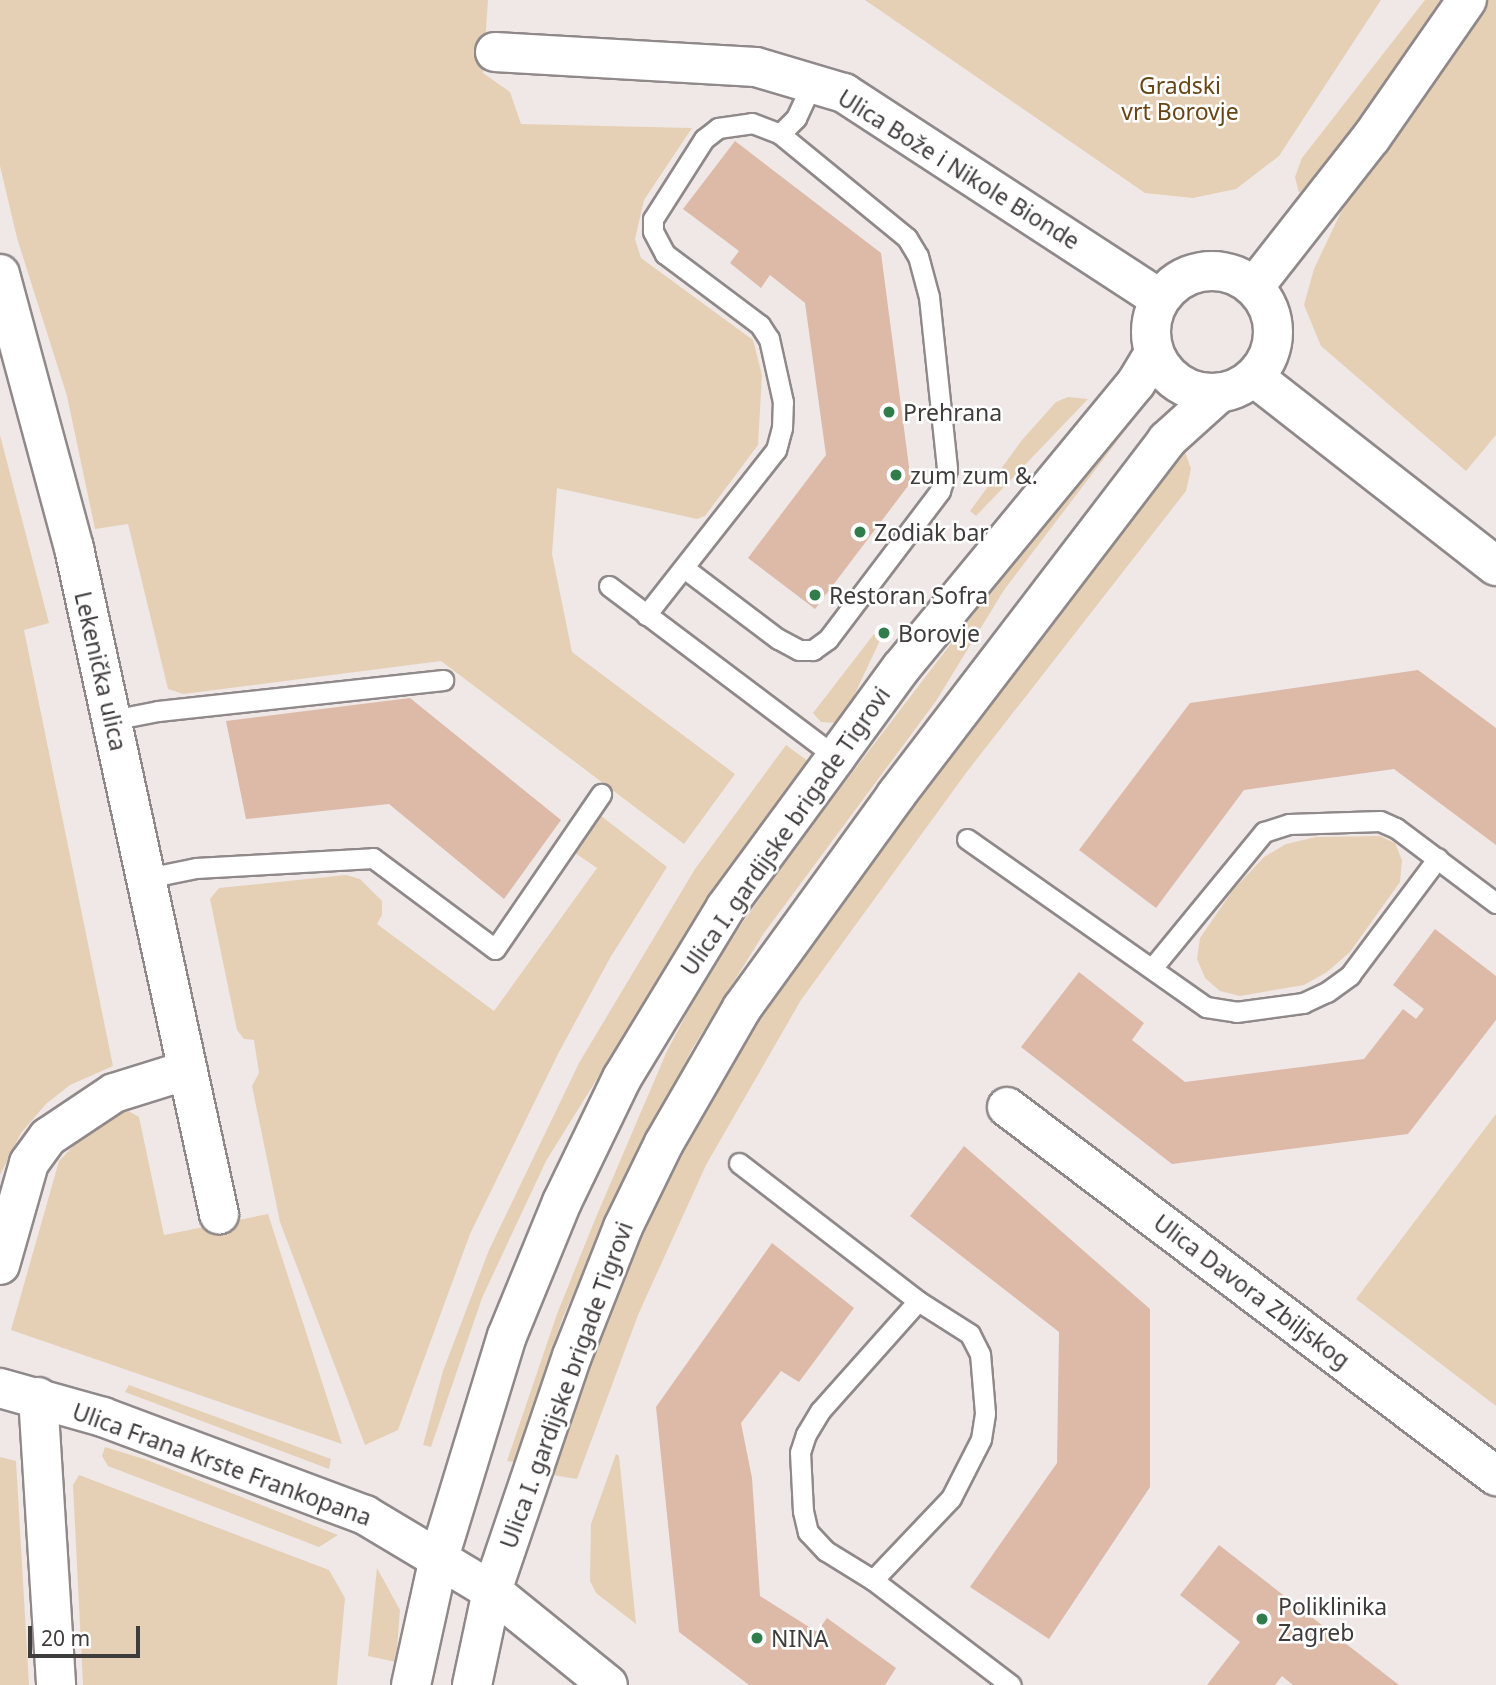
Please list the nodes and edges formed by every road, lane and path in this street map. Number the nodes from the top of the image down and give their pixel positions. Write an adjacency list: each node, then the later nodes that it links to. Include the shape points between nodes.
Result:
1 (1467, 0): 6 (street, via 1371,138)
2 (495, 52): 3 (street, Ulica Bože i Nikole Bionde, via 756,67)
3 (813, 82): 4 (lane, via 796,118); 7 (street, Ulica Bože i Nikole Bionde, via 844,93)
4 (780, 134): 12 (lane, via 752,123 718,128 704,139 653,219 655,241 665,254 765,332 783,402 776,450); 12 (lane, via 907,238 918,256 929,297 947,469 940,491 828,639 813,650 799,650 778,639)
5 (0, 274): 16 (street, Lekenička ulica, via 70,534)
6 (1254, 287): 7 (street, via 1222,271 1204,270 1171,285); 9 (street, via 1266,303 1272,342)
7 (1160, 299): 8 (street, via 1152,316)
8 (1154, 353): 10 (street, via 1180,384 1199,392); 17 (street, Ulica I. gardijske brigade Tigrovi, via 1136,383 910,658)
9 (1254, 377): 10 (street); 11 (street)
10 (1219, 393): 35 (street, Ulica I. gardijske brigade Tigrovi, via 1167,440 896,795 742,1008 664,1143 623,1227 572,1356)
11 (1496, 566)
12 (684, 568): 14 (lane)
13 (609, 586): 14 (lane)
14 (646, 615): 17 (lane)
15 (443, 680): 16 (lane)
16 (112, 720): 21 (street, Lekenička ulica)
17 (836, 757): 33 (street, Ulica I. gardijske brigade Tigrovi, via 697,953 597,1128 507,1336)
18 (601, 794): 21 (lane, via 495,949 373,858 196,868)
19 (967, 839): 23 (lane)
20 (1438, 858): 22 (lane); 23 (lane, via 1380,821 1302,823 1264,832); 23 (lane, via 1350,975 1303,1003 1236,1012 1206,1007)
21 (147, 878): 24 (street, Lekenička ulica)
22 (1496, 903)
23 (1153, 967)
24 (188, 1070): 27 (street, Lekenička ulica); 28 (street, via 114,1093 48,1137 29,1163)
25 (1007, 1107): 32 (street, Ulica Davora Zbiljskog)
26 (739, 1163): 29 (lane)
27 (219, 1214)
28 (0, 1265)
29 (918, 1301): 34 (lane, via 970,1334 980,1354 985,1394 981,1439 951,1499); 34 (lane, via 820,1411 800,1452 808,1532 826,1551)
30 (0, 1388): 31 (street, Ulica Frana Krste Frankopana)
31 (38, 1397): 33 (street, Ulica Frana Krste Frankopana, via 365,1515); 36 (street, Ulica Frana Krste Frankopana)
32 (1496, 1476)
33 (439, 1558): 35 (street, Ulica Frana Krste Frankopana); 37 (street, Ulica I. gardijske brigade Tigrovi)
34 (873, 1580): 40 (lane)
35 (492, 1591): 38 (street, Ulica I. gardijske brigade Tigrovi); 39 (street, Ulica Frana Krste Frankopana)
36 (56, 1685)
37 (411, 1685)
38 (472, 1685)
39 (608, 1685)
40 (1011, 1685)

